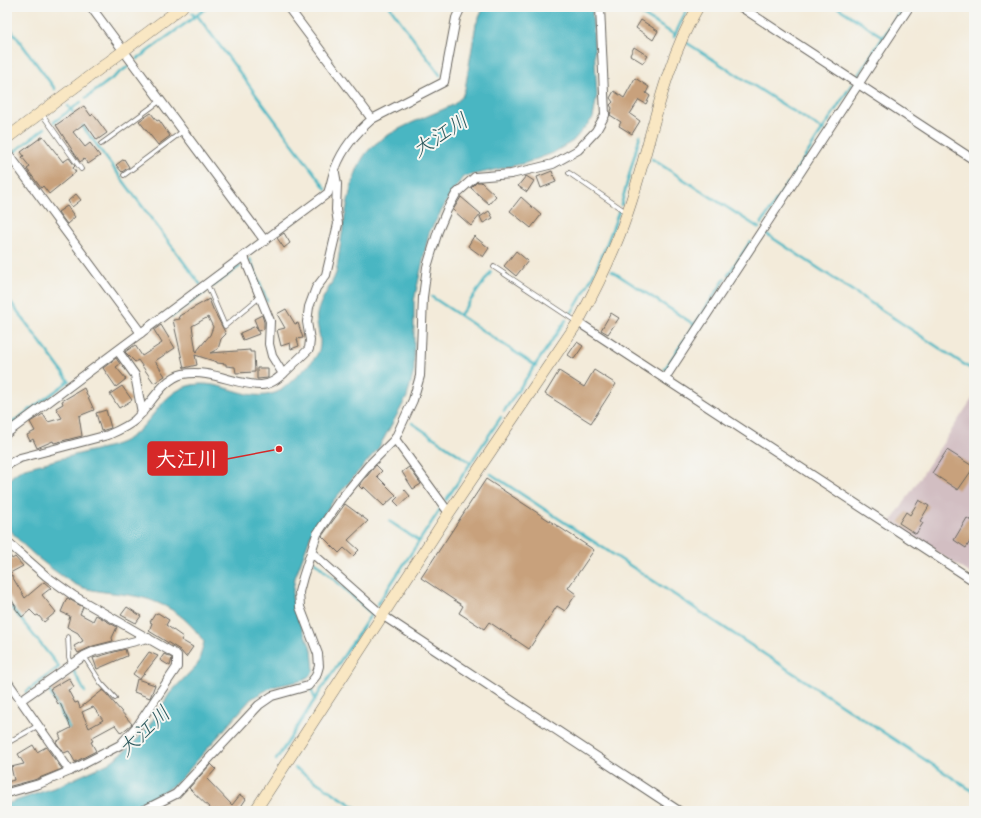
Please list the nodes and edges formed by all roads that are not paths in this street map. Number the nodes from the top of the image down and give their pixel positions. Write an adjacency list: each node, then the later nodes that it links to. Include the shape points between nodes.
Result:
1 (91, 7): 9 (street)
2 (182, 7): 9 (street)
3 (288, 7): 13 (street)
4 (461, 7): 13 (street, via 456,18 444,82)
5 (600, 7): 36 (street, via 605,115 596,131 578,150 554,164 511,174 475,176 456,194 447,210 427,267 423,297 420,376 413,400)
6 (698, 7): 23 (street, via 674,60)
7 (741, 7): 10 (street)
8 (909, 7): 10 (street)
9 (123, 51): 11 (street); 12 (street)
10 (858, 84): 18 (street); 33 (street)
11 (160, 101): 14 (street); 16 (lane)
12 (41, 113): 15 (street); 19 (lane)
13 (372, 120): 20 (street, via 354,135)
14 (183, 131): 22 (lane); 24 (street)
15 (7, 138)
16 (101, 144)
17 (7, 152): 30 (street)
18 (974, 160)
19 (81, 170)
20 (334, 170): 24 (street, via 328,193); 32 (street, via 338,224 326,275 316,288 309,307 309,349)
21 (569, 173): 23 (lane)
22 (124, 175)
23 (628, 214): 29 (street, via 610,261)
24 (265, 241): 25 (street)
25 (244, 257): 27 (street); 28 (street)
26 (494, 267): 29 (lane)
27 (207, 284): 28 (lane, via 226,326); 30 (street)
28 (260, 297): 32 (street, via 270,321 269,344 272,356)
29 (578, 322): 33 (street); 38 (street)
30 (141, 334): 31 (street)
31 (118, 350): 34 (street, via 135,375); 35 (street)
32 (283, 374): 34 (street, via 274,382 262,385 212,374 181,374 164,385)
33 (665, 378): 41 (street)
34 (142, 413): 37 (street, via 134,421 108,435 20,458)
35 (7, 433)
36 (395, 439): 38 (street); 40 (street, via 340,500 317,534)
37 (7, 465)
38 (449, 512): 42 (street)
39 (8, 544): 44 (street, via 74,596)
40 (312, 554): 42 (street); 54 (street, via 299,592 300,607 318,654 319,666 316,676 308,686 272,696 259,705 176,794)
41 (974, 581)
42 (382, 615): 55 (street); 56 (street)
43 (68, 637): 46 (lane)
44 (148, 638): 45 (street); 52 (street, via 177,655 177,667 138,725 120,745)
45 (84, 656): 46 (street); 48 (lane, via 101,683)
46 (71, 664): 49 (street)
47 (7, 681): 49 (street)
48 (116, 698)
49 (21, 700): 50 (street)
50 (39, 725): 51 (lane, via 9,742); 52 (street)
51 (7, 746)
52 (70, 770): 53 (street, via 27,788)
53 (7, 793)
54 (142, 811)
55 (255, 811)
56 (679, 811)

